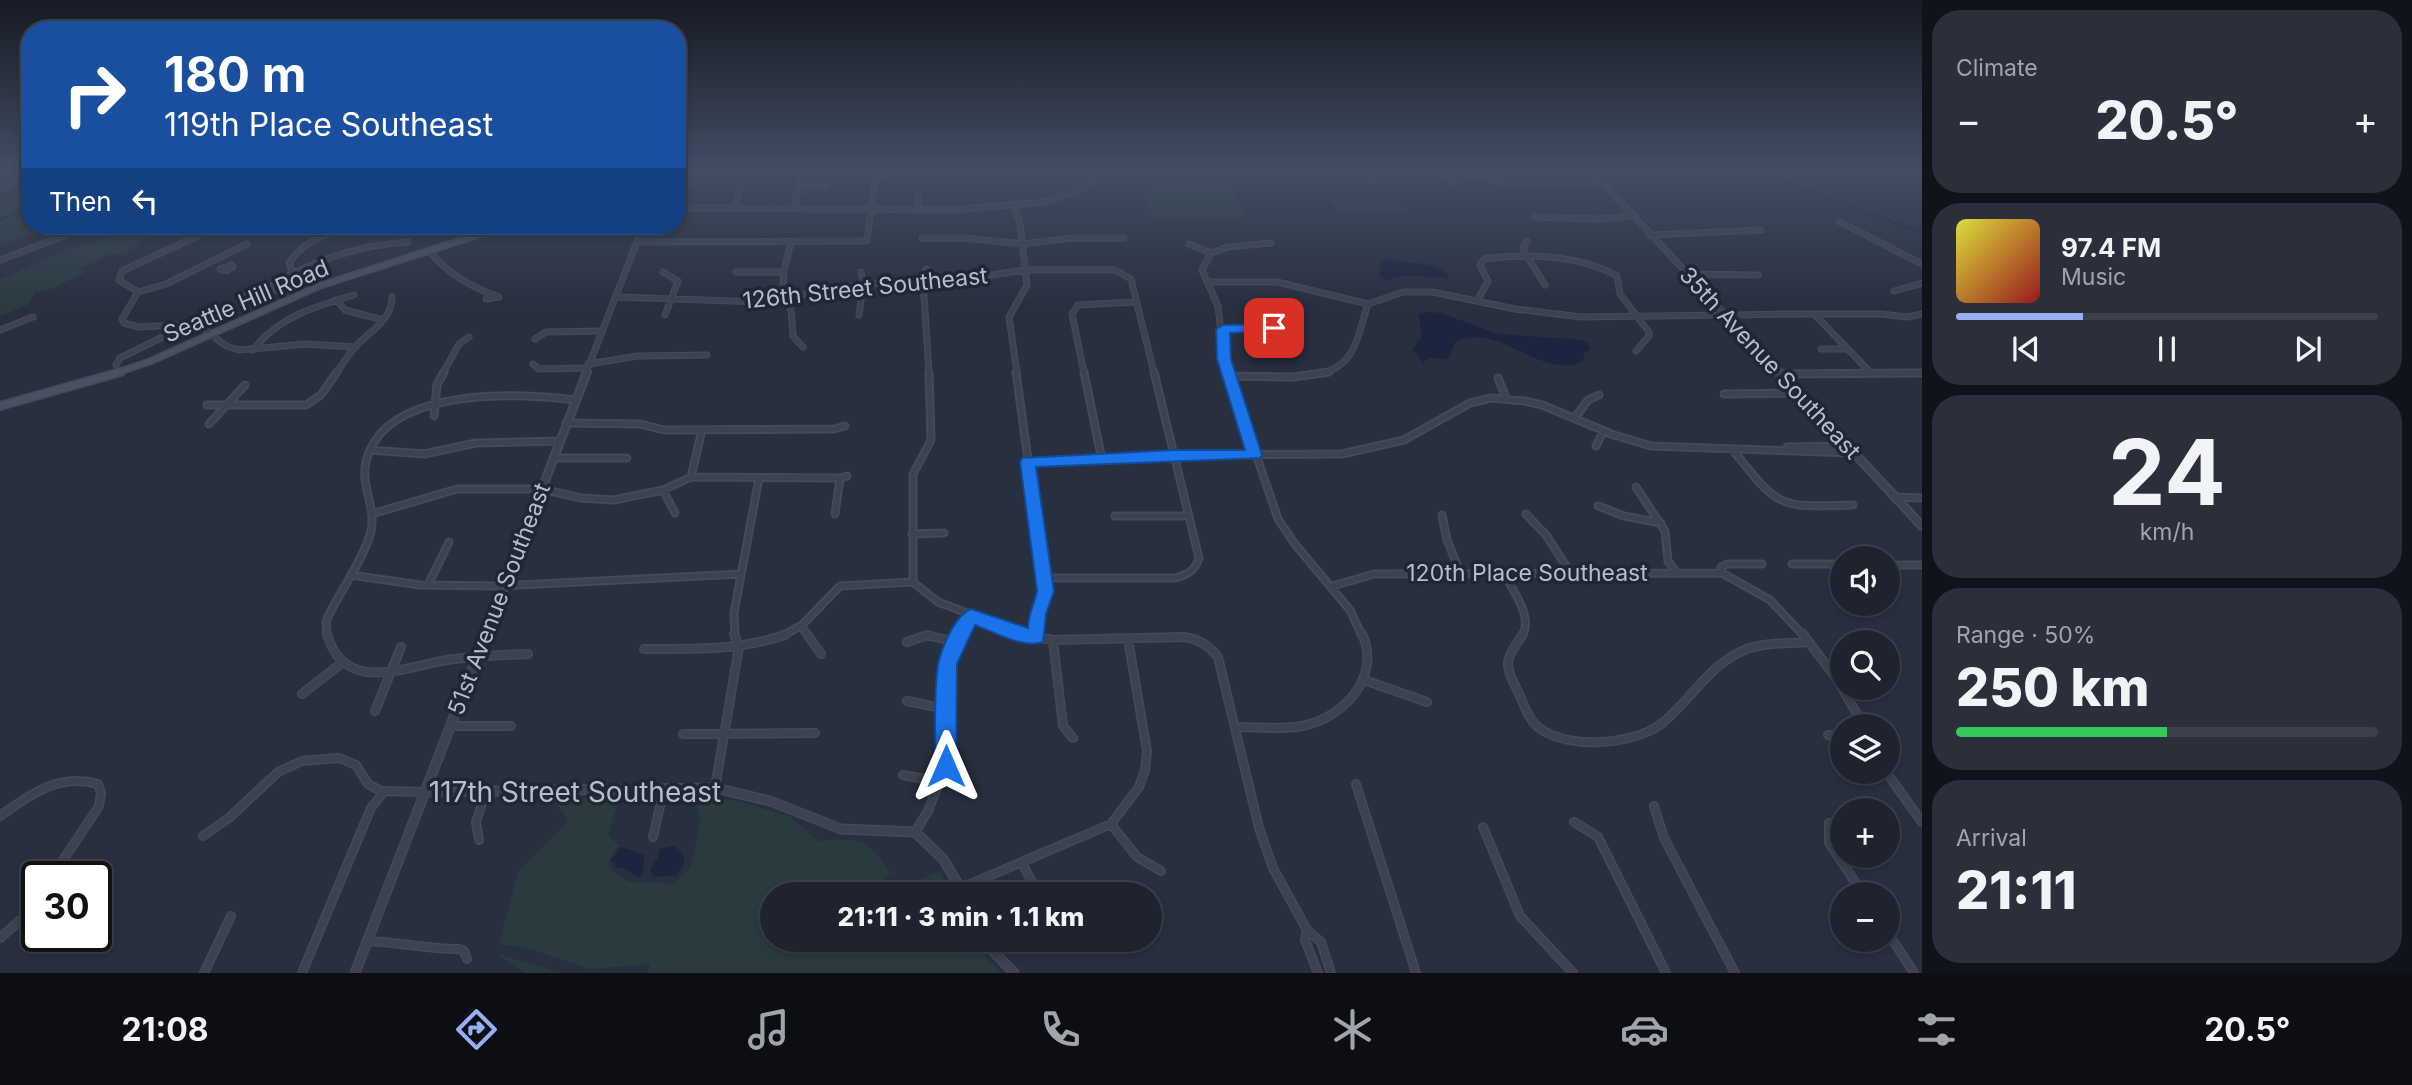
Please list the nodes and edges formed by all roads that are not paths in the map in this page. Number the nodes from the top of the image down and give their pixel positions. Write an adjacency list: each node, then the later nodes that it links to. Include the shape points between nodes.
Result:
1 (871, 214): 18 (street, via 867,241)
2 (1017, 214): 27 (street)
3 (1634, 216): 4 (street); 15 (street, 35th Avenue Southeast)
4 (1535, 217)
5 (1840, 222): 34 (street)
6 (1761, 230): 15 (street)
7 (709, 232): 22 (street)
8 (824, 232): 18 (street)
9 (752, 233): 23 (street)
10 (66, 235): 32 (street)
11 (200, 235): 53 (street, via 122,271 119,280)
12 (319, 235): 43 (street, via 292,257)
13 (478, 235): 29 (main road, Seattle Hill Road)
14 (640, 235): 21 (street, 51st Avenue Southeast)
15 (1650, 235): 44 (street, 35th Avenue Southeast)
16 (922, 238): 27 (street)
17 (1124, 238): 27 (street)
18 (823, 241): 24 (street)
19 (1527, 241): 31 (street, via 1523,248)
20 (408, 242): 43 (street, via 387,243)
21 (637, 242): 22 (street); 56 (street, 51st Avenue Southeast)
22 (706, 242): 23 (street)
23 (751, 242): 24 (street)
24 (791, 242): 41 (street)
25 (1271, 243): 30 (street)
26 (247, 244): 33 (street)
27 (1022, 244): 37 (street)
28 (1189, 244): 30 (street)
29 (429, 251): 55 (street, via 444,269); 60 (main road, Seattle Hill Road)
30 (1211, 253): 47 (street, via 1202,270)
31 (1529, 258): 50 (street); 63 (street, via 1481,262 1488,281); 72 (street, via 1604,268 1617,276 1620,294)
32 (0, 260)
33 (212, 261): 35 (street); 53 (street)
34 (1922, 264)
35 (223, 266)
36 (926, 269): 46 (street)
37 (1025, 270): 38 (street, 126th Street Southeast); 46 (street, 126th Street Southeast); 126 (street, via 1025,291 1009,317)
38 (1115, 270): 64 (street, via 1131,279)
39 (663, 272): 59 (street, via 678,281)
40 (736, 272): 41 (street)
41 (783, 272): 61 (street)
42 (861, 272): 48 (street)
43 (293, 273): 51 (street)
44 (1687, 274): 45 (street); 71 (street, 35th Avenue Southeast)
45 (1758, 275)
46 (923, 280): 48 (street, 126th Street Southeast); 146 (street, via 932,427 931,440 913,474)
47 (1208, 282): 65 (street, via 1277,282); 76 (street)
48 (863, 284): 61 (street, 126th Street Southeast); 68 (street)
49 (1922, 284): 52 (street)
50 (1545, 285)
51 (272, 288): 57 (street); 60 (street)
52 (1894, 291)
53 (138, 292): 74 (street, via 122,318 124,323 139,327)
54 (354, 295): 62 (street)
55 (489, 295)
56 (615, 296): 59 (street, 126th Street Southeast); 78 (street, 51st Avenue Southeast)
57 (242, 297)
58 (392, 297): 73 (street, via 392,308)
59 (671, 297): 61 (street, 126th Street Southeast, via 729,303); 67 (street)
60 (290, 298): 79 (main road, Seattle Hill Road)
61 (787, 299): 83 (street, via 793,315 791,333 794,342)
62 (336, 300): 73 (street, via 345,310); 86 (street, via 273,329)
63 (1477, 301): 65 (street, via 1416,291 1389,294); 72 (street, via 1561,316)
64 (1136, 302): 121 (street); 125 (street, via 1085,303 1072,314)
65 (1368, 304): 95 (street, via 1350,355 1339,369 1307,376)
66 (1922, 313): 69 (street, via 1907,317)
67 (665, 315)
68 (859, 315)
69 (1815, 315): 71 (street); 85 (street)
70 (33, 317): 77 (street)
71 (1727, 317): 72 (street); 94 (street, 35th Avenue Southeast)
72 (1638, 318): 87 (street, via 1649,336)
73 (384, 320): 82 (street)
74 (187, 324): 79 (street, via 198,324); 90 (street, via 120,358)
75 (1274, 328): 76 (street)
76 (1223, 329): 95 (street, via 1223,355)
77 (0, 330)
78 (602, 331): 81 (street, via 546,332); 91 (street, 51st Avenue Southeast)
79 (213, 334): 86 (street, via 226,346); 106 (main road, Seattle Hill Road, via 112,375)
80 (469, 337): 105 (street, via 459,344 437,385)
81 (535, 339)
82 (355, 347): 86 (street, via 306,344); 104 (street, via 330,384 306,405)
83 (803, 347)
84 (1821, 349): 85 (street)
85 (1847, 349): 92 (street)
86 (253, 350)
87 (1636, 351)
88 (706, 355): 91 (street, via 638,356)
89 (533, 364): 91 (street, via 539,369)
90 (116, 365)
91 (587, 366): 102 (street, 51st Avenue Southeast)
92 (1871, 373): 93 (street); 94 (street)
93 (1922, 373)
94 (1779, 374): 98 (street, 35th Avenue Southeast)
95 (1230, 376): 122 (street)
96 (1498, 378): 101 (street)
97 (245, 385): 104 (street)
98 (1797, 393): 99 (street); 116 (street, 35th Avenue Southeast)
99 (1724, 394)
100 (1599, 395): 108 (street, via 1588,400)
101 (1506, 398): 108 (street); 122 (street, via 1487,398 1456,408 1426,430 1391,445 1342,454)
102 (575, 400): 105 (street, via 487,398); 109 (street, 51st Avenue Southeast)
103 (207, 405): 104 (street)
104 (229, 405): 110 (street)
105 (435, 405): 107 (street); 119 (street, via 399,417 377,435)
106 (0, 406)
107 (434, 416)
108 (1575, 418): 113 (street)
109 (566, 423): 112 (street); 114 (street, 51st Avenue Southeast)
110 (209, 424)
111 (845, 426): 112 (street)
112 (702, 430): 127 (street)
113 (1603, 432): 115 (street); 117 (street, via 1652,446)
114 (560, 441): 119 (street, via 485,442 424,454); 123 (street, 51st Avenue Southeast)
115 (1595, 446)
116 (1846, 446): 118 (street); 120 (street, 35th Avenue Southeast)
117 (1732, 449): 118 (street); 134 (street, via 1769,494 1793,506)
118 (1782, 449): 120 (street)
119 (370, 450): 136 (street, via 365,475)
120 (1853, 453): 132 (street, 35th Avenue Southeast)
121 (1174, 455): 122 (street); 125 (street); 142 (street)
122 (1254, 455): 164 (street, via 1279,519)
123 (553, 458): 124 (street); 130 (street, 51st Avenue Southeast)
124 (627, 458)
125 (1102, 460): 126 (street)
126 (1028, 462): 160 (street)
127 (691, 477): 128 (street); 131 (street)
128 (759, 478): 138 (street, via 843,477); 156 (street)
129 (1636, 487): 143 (street)
130 (542, 489): 131 (street, via 596,500); 136 (street, via 457,489); 163 (street, 51st Avenue Southeast)
131 (663, 491): 137 (street)
132 (1894, 496): 133 (street); 144 (street, 35th Avenue Southeast)
133 (1922, 498)
134 (1853, 505)
135 (1598, 506): 143 (street)
136 (375, 513): 159 (street)
137 (675, 513)
138 (835, 514)
139 (1442, 514): 153 (street)
140 (1526, 514): 154 (street, via 1551,541)
141 (1115, 516): 142 (street)
142 (1188, 516): 160 (street, via 1199,558 1190,574 1176,578)
143 (1661, 523): 155 (street, via 1668,561)
144 (1922, 526)
145 (944, 533): 146 (street)
146 (912, 534): 161 (street)
147 (449, 542): 162 (street)
148 (1762, 564): 158 (street, via 1727,564)
149 (1792, 564): 150 (street)
150 (1830, 564)
151 (1900, 565): 152 (street)
152 (1922, 565)
153 (1460, 572): 157 (street, 120th Place Southeast); 164 (street, 120th Place Southeast, via 1374,574)
154 (1570, 572): 155 (street, 120th Place Southeast); 157 (street, 120th Place Southeast)
155 (1675, 572): 158 (street, 120th Place Southeast)
156 (741, 573): 163 (street); 174 (street, via 733,631)
157 (1504, 573): 172 (street, via 1526,617 1527,630 1507,659 1508,671 1538,727 1575,741 1641,736 1662,723 1737,653 1751,647)
158 (1722, 573): 172 (street, via 1769,599)
159 (351, 575): 162 (street); 179 (street, via 326,621 328,646)
160 (1044, 578): 167 (street, via 1046,591 1037,613)
161 (913, 582): 165 (street, via 938,602); 166 (street, via 840,586)
162 (428, 585): 163 (street)
163 (504, 585): 178 (street, 51st Avenue Southeast)
164 (1333, 586): 181 (street, via 1364,639)
165 (971, 617): 167 (street); 171 (street)
166 (801, 626): 174 (street); 177 (street)
167 (1036, 637): 169 (street)
168 (1128, 639): 169 (street); 190 (street, via 1184,638 1209,645 1218,657); 209 (street, via 1147,751 1139,787)
169 (1053, 640): 194 (street, via 1063,726)
170 (906, 642): 171 (street, via 928,635)
171 (955, 642): 185 (street, via 947,664)
172 (1808, 642): 187 (street)
173 (401, 647): 180 (street)
174 (740, 647): 175 (street); 191 (street)
175 (643, 649)
176 (528, 654): 178 (street)
177 (821, 654)
178 (477, 656): 180 (street); 188 (street, 51st Avenue Southeast)
179 (343, 662): 180 (street, via 360,670); 182 (street)
180 (391, 673): 186 (street)
181 (1364, 680): 184 (street); 190 (street, via 1346,705 1328,717 1302,726)
182 (302, 694)
183 (907, 701): 185 (street)
184 (1427, 702)
185 (946, 709): 196 (street, via 946,766)
186 (375, 711)
187 (1859, 714)
188 (450, 726): 189 (street); 202 (street, 51st Avenue Southeast)
189 (511, 726)
190 (1236, 727): 224 (street, via 1262,838)
191 (725, 733): 192 (street); 193 (street); 199 (street)
192 (815, 733)
193 (682, 734)
194 (1073, 738)
195 (902, 775): 196 (street)
196 (941, 782): 211 (street)
197 (1356, 784): 236 (street)
198 (1894, 784): 207 (street)
199 (715, 788): 200 (street, 117th Street Southeast); 211 (street, 117th Street Southeast, via 770,801 841,829)
200 (664, 789): 201 (street, 117th Street Southeast); 213 (street)
201 (486, 791): 202 (street, 117th Street Southeast); 214 (street, via 477,816)
202 (425, 792): 203 (street, 117th Street Southeast); 226 (street, 51st Avenue Southeast)
203 (383, 793): 212 (street, via 367,783 354,763 338,757 305,759 273,775 229,819); 231 (street, via 371,808)
204 (1654, 806): 239 (street, via 1664,838)
205 (0, 816): 215 (street, via 54,782 73,779 98,784 99,806)
206 (1574, 822): 238 (street, via 1598,837)
207 (1922, 822)
208 (1829, 823): 221 (street, via 1829,843)
209 (1111, 824): 216 (street); 217 (street, via 1138,857)
210 (1483, 827): 237 (street, via 1520,916)
211 (915, 832): 218 (street, via 943,859)
212 (203, 836)
213 (653, 837)
214 (479, 841)
215 (63, 861)
216 (1022, 863): 219 (street); 220 (street)
217 (1161, 871)
218 (957, 882)
219 (982, 882)
220 (1032, 882)
221 (1855, 882)
222 (231, 916): 230 (street)
223 (21, 920): 225 (street)
224 (1307, 929): 234 (street, via 1305,940); 235 (street, via 1321,942)
225 (0, 938)
226 (368, 941): 229 (street, via 459,949); 232 (street, 51st Avenue Southeast)
227 (1900, 951): 240 (street)
228 (994, 952): 233 (street)
229 (467, 959)
230 (204, 973)
231 (302, 973)
232 (355, 973)
233 (1014, 973)
234 (1318, 973)
235 (1331, 973)
236 (1416, 973)
237 (1573, 973)
238 (1666, 973)
239 (1735, 973)
240 (1914, 973)

